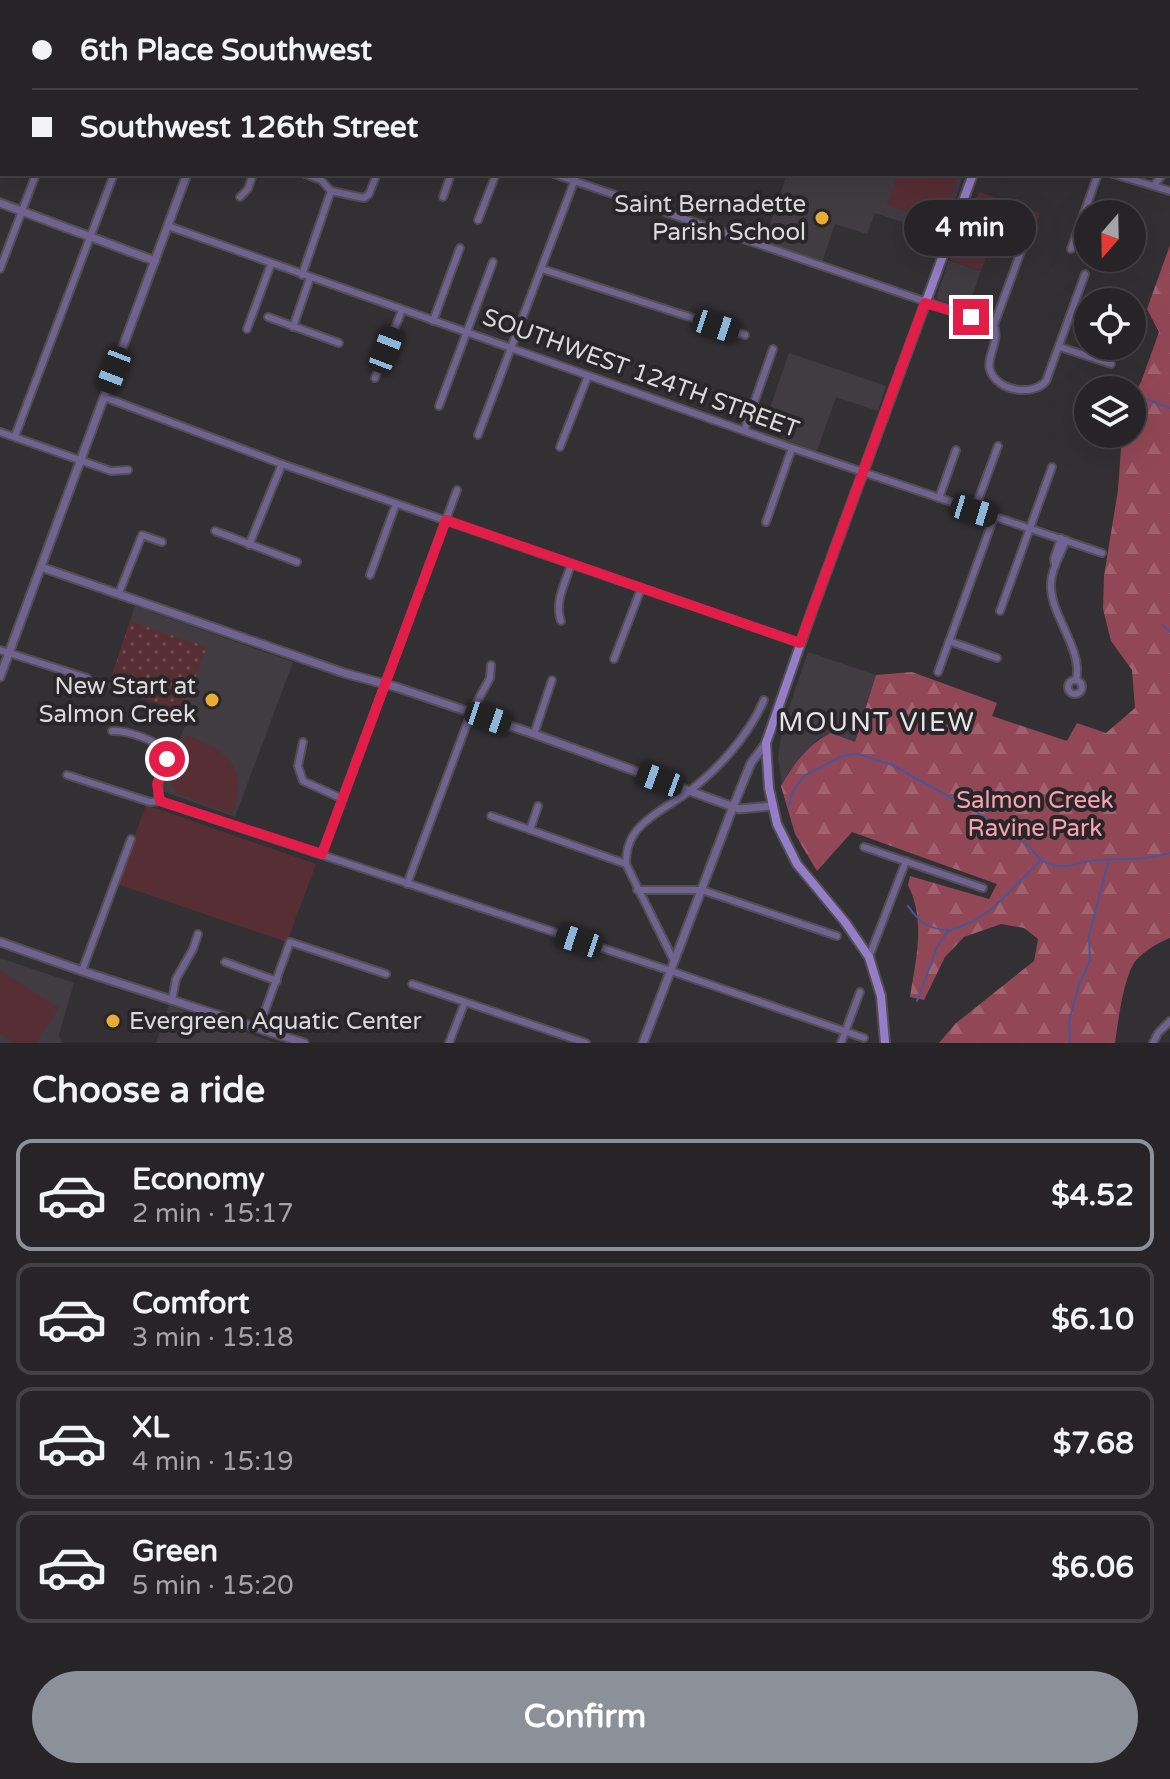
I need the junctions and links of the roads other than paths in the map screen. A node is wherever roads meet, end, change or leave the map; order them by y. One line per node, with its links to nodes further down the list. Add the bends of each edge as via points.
1 (35, 176): 20 (street)
2 (113, 176): 23 (street)
3 (186, 176): 22 (street)
4 (252, 176): 17 (street)
5 (310, 176): 15 (street)
6 (376, 176): 15 (street, via 364,198)
7 (450, 176): 18 (street)
8 (495, 176): 21 (street)
9 (972, 176): 35 (main road)
10 (1097, 176): 26 (street)
11 (1119, 176): 14 (street)
12 (1161, 176): 14 (street)
13 (575, 178): 31 (street); 35 (street)
14 (1154, 185): 16 (street)
15 (331, 191): 33 (street)
16 (1170, 191)
17 (240, 197)
18 (443, 197)
19 (0, 203): 20 (street)
20 (22, 211): 23 (street); 30 (street)
21 (478, 220)
22 (168, 226): 27 (street); 29 (street, SOUTHWEST 124TH STREET)
23 (89, 236): 27 (street); 56 (street)
24 (1024, 243): 39 (street)
25 (460, 248): 38 (street)
26 (1071, 249)
27 (155, 261): 51 (street)
28 (493, 262): 42 (street)
29 (271, 264): 33 (street, SOUTHWEST 124TH STREET); 41 (street)
30 (0, 269)
31 (542, 269): 43 (street); 46 (street)
32 (1085, 274): 45 (street)
33 (302, 275): 34 (street, SOUTHWEST 124TH STREET)
34 (310, 278): 36 (street, SOUTHWEST 124TH STREET); 40 (street)
35 (925, 303): 39 (street); 65 (main road)
36 (402, 310): 38 (street, SOUTHWEST 124TH STREET); 50 (street)
37 (268, 317): 40 (street)
38 (433, 321): 42 (street, SOUTHWEST 124TH STREET)
39 (994, 325): 45 (street, via 991,371 1016,389 1042,385)
40 (293, 327): 44 (street)
41 (247, 329)
42 (467, 333): 46 (street, SOUTHWEST 124TH STREET); 52 (street)
43 (745, 335)
44 (339, 343)
45 (1060, 347): 48 (street)
46 (511, 348): 49 (street, SOUTHWEST 124TH STREET); 55 (street)
47 (773, 349): 53 (street)
48 (1111, 364)
49 (588, 376): 53 (street, SOUTHWEST 124TH STREET); 58 (street)
50 (375, 378)
51 (104, 397): 61 (street); 62 (street)
52 (439, 406)
53 (744, 431): 59 (street, SOUTHWEST 124TH STREET)
54 (1, 434): 56 (street)
55 (478, 435)
56 (15, 436): 61 (street)
57 (998, 446): 69 (street)
58 (560, 447)
59 (792, 448): 65 (street, SOUTHWEST 124TH STREET); 72 (street)
60 (956, 450): 67 (street)
61 (81, 460): 64 (street, via 111,471); 81 (street)
62 (282, 464): 68 (street); 77 (street)
63 (1052, 467): 73 (street)
64 (128, 470)
65 (863, 471): 67 (street, SOUTHWEST 124TH STREET); 88 (main road)
66 (457, 490): 71 (street)
67 (939, 498): 69 (street, SOUTHWEST 124TH STREET)
68 (396, 504): 71 (street); 82 (street)
69 (974, 511): 70 (street, SOUTHWEST 124TH STREET)
70 (994, 517): 73 (street, SOUTHWEST 124TH STREET); 87 (street)
71 (446, 520): 80 (street); 99 (street)
72 (766, 522)
73 (1031, 528): 75 (street, SOUTHWEST 124TH STREET); 85 (street)
74 (215, 531): 77 (street)
75 (1063, 539): 78 (street, SOUTHWEST 124TH STREET); 98 (street, via 1050,584 1075,660)
76 (162, 542): 84 (street, via 142,535)
77 (249, 545): 79 (street)
78 (1102, 553)
79 (297, 562)
80 (571, 565): 83 (street); 86 (street, via 558,605)
81 (41, 567): 84 (street); 90 (street)
82 (370, 575)
83 (641, 589): 88 (street); 92 (street)
84 (119, 593): 99 (street)
85 (1000, 611)
86 (561, 621)
87 (949, 641): 91 (street); 93 (street, via 939,668)
88 (800, 643): 105 (main road)
89 (0, 650): 90 (street)
90 (9, 653): 95 (street); 96 (street)
91 (997, 658)
92 (614, 659)
93 (929, 661)
94 (491, 665): 101 (street, via 490,678)
95 (0, 677)
96 (87, 678)
97 (552, 680): 103 (street)
98 (1076, 680)
99 (386, 684): 101 (street); 108 (street)
100 (764, 700): 107 (street, via 732,749)
101 (471, 713): 103 (street); 120 (street)
102 (112, 731): 109 (street, via 157,744 166,752 156,789)
103 (534, 734): 107 (street)
104 (303, 742): 108 (street, via 298,766 303,781)
105 (766, 743): 111 (main road); 112 (street, via 751,763)
106 (67, 775): 109 (street)
107 (690, 791): 112 (street); 119 (street, via 639,828)
108 (343, 799): 117 (street)
109 (160, 801): 117 (street)
110 (538, 806): 114 (street)
111 (772, 806): 112 (street); 127 (main road, via 797,864)
112 (733, 807): 123 (street)
113 (491, 816): 114 (street)
114 (530, 830): 119 (street)
115 (131, 839): 130 (street)
116 (864, 847): 118 (street)
117 (322, 854): 120 (street)
118 (906, 861): 121 (street); 127 (street)
119 (626, 864): 122 (street)
120 (407, 884): 131 (street)
121 (983, 888)
122 (637, 890): 123 (street); 128 (street)
123 (702, 890): 125 (street); 128 (street)
124 (198, 934): 136 (street)
125 (837, 936)
126 (0, 942): 130 (street)
127 (869, 957): 147 (main road, via 881,996)
128 (674, 961): 131 (street)
129 (225, 962): 133 (street)
130 (82, 971): 136 (street)
131 (671, 971): 140 (street); 145 (street)
132 (386, 974): 133 (street, via 290,942)
133 (277, 981): 139 (street)
134 (412, 984): 137 (street)
135 (860, 992): 140 (street)
136 (172, 1000): 139 (street)
137 (465, 1002): 143 (street); 144 (street)
138 (1170, 1021): 148 (street)
139 (259, 1027): 142 (street)
140 (845, 1033): 141 (street); 146 (street)
141 (864, 1038)
142 (304, 1043)
143 (449, 1043)
144 (586, 1043)
145 (643, 1043)
146 (841, 1043)
147 (885, 1043)
148 (1153, 1043)

